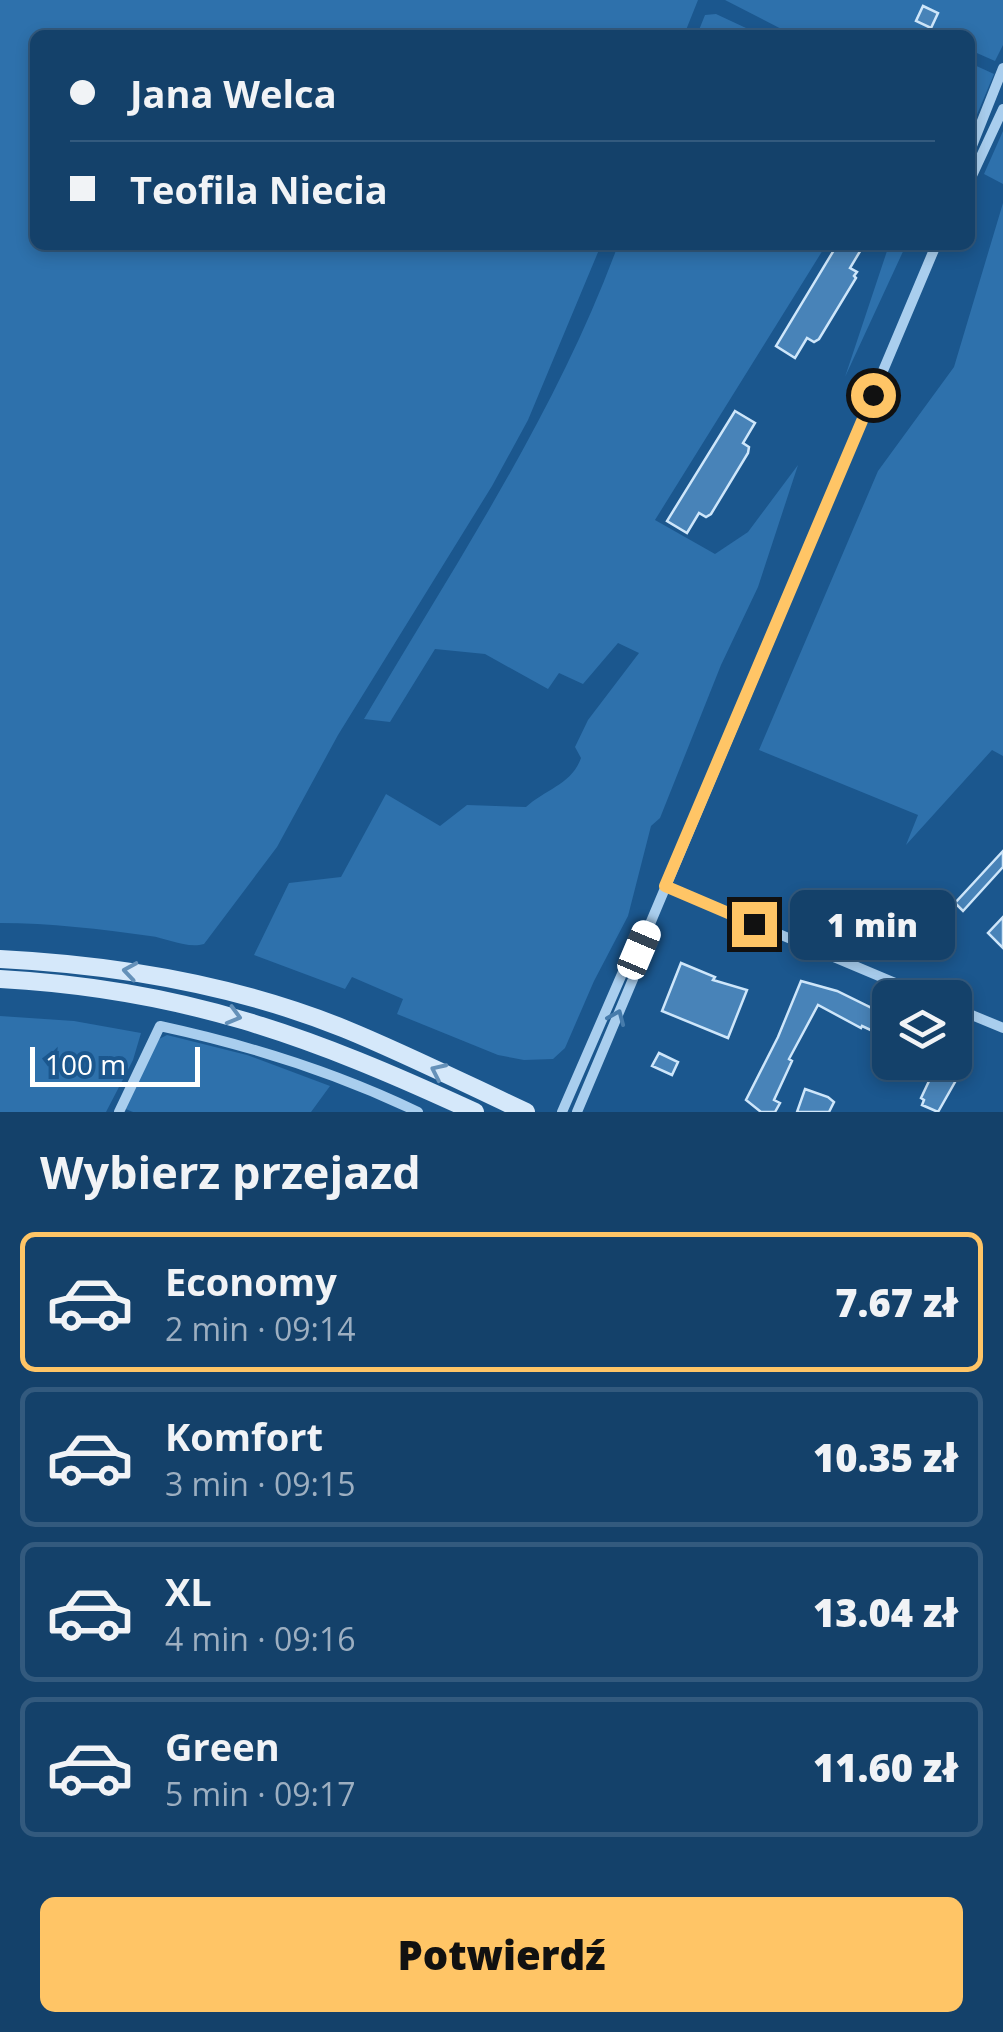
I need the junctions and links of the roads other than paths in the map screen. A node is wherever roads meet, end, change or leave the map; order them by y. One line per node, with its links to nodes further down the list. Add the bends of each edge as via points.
1 (1003, 68): 3 (street)
2 (1003, 109): 4 (street)
3 (975, 138)
4 (975, 169)
5 (934, 250): 6 (street)
6 (665, 886): 7 (street); 10 (street)
7 (639, 950): 17 (street); 18 (street, one-way to 7)
8 (0, 959): 16 (main road, one-way to 8, via 272,1004 129,970)
9 (0, 979): 15 (main road, one-way to 15, via 100,987 220,1011 334,1049)
10 (888, 980)
11 (972, 1015): 12 (street)
12 (1003, 1028)
13 (118, 1112): 14 (street, via 160,1026 270,1055)
14 (418, 1112)
15 (475, 1112)
16 (526, 1112)
17 (562, 1112)
18 (578, 1112)

